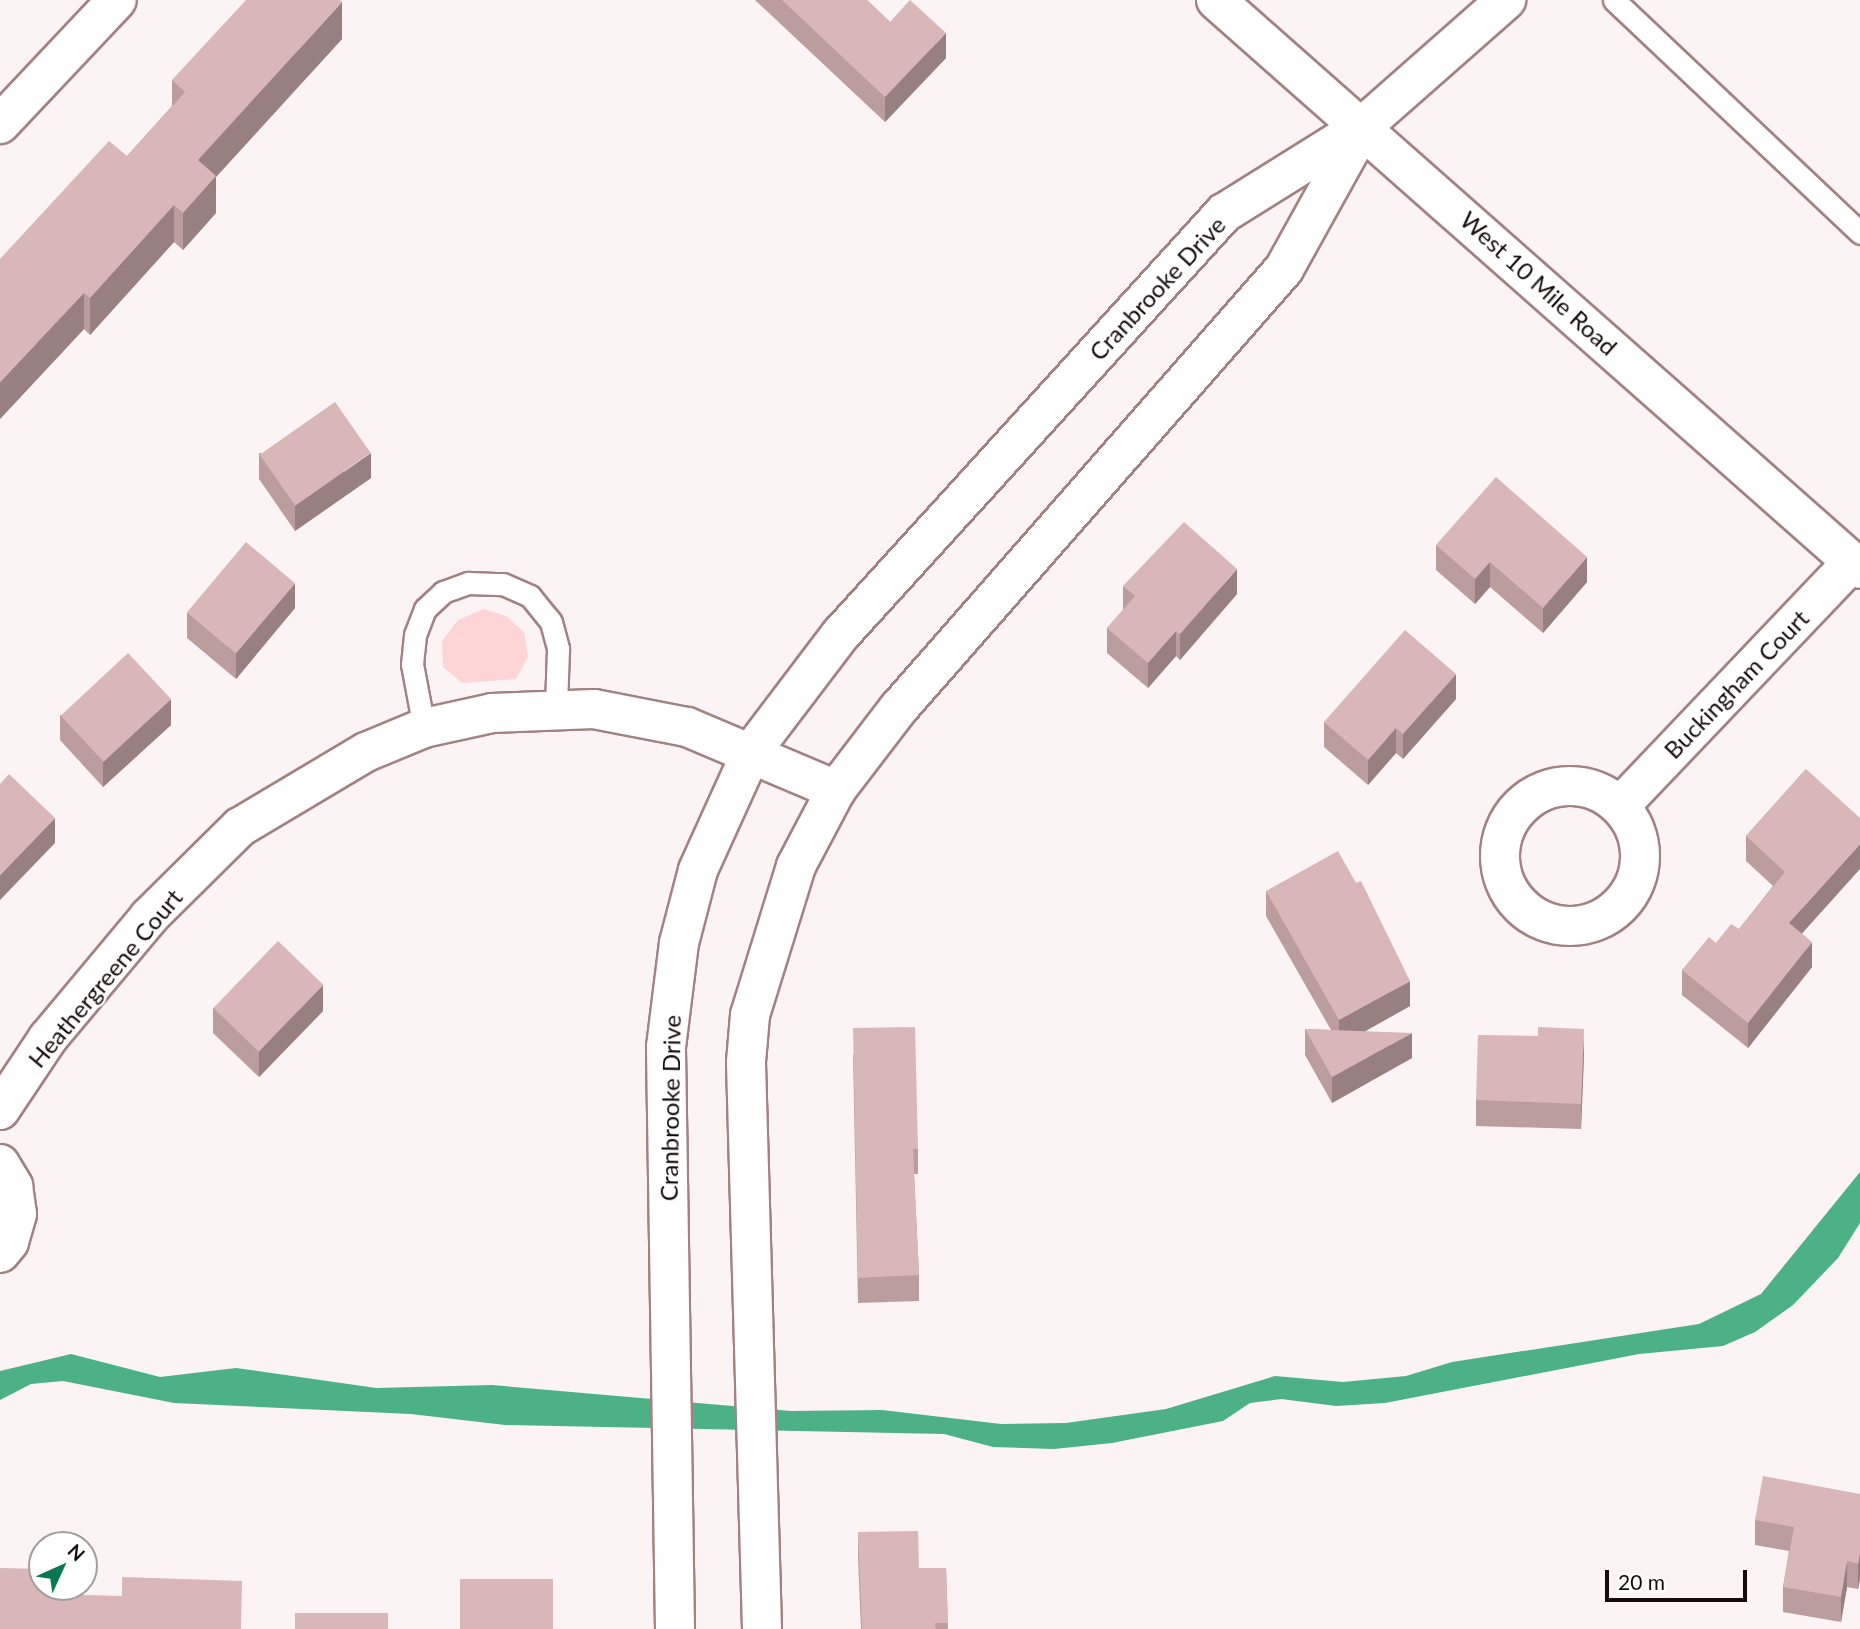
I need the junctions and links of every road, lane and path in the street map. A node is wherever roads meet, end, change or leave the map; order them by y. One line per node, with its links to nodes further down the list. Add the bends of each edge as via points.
1 (117, 0): 5 (street)
2 (1216, 0): 6 (street, West 10 Mile Road)
3 (1506, 0): 6 (street)
4 (1614, 0): 7 (lane)
5 (0, 124)
6 (1363, 126): 8 (street, West 10 Mile Road); 11 (street, Cranbrooke Drive, via 1224,213 840,635); 12 (street, via 1284,269 898,709)
7 (1860, 233)
8 (1856, 566): 13 (street, Buckingham Court)
9 (556, 707): 10 (street, Heathergreene Court, via 492,713); 10 (lane, via 558,649 551,622 521,592 503,584 468,583 443,592 425,609 415,635 412,664); 11 (street, Heathergreene Court, via 594,709 687,727)
10 (424, 728): 14 (street, Heathergreene Court, via 366,752 240,827 149,917 48,1038)
11 (752, 751): 12 (street, Heathergreene Court); 17 (street, Cranbrooke Drive, via 698,870 679,943 666,1047)
12 (836, 790): 18 (street, via 796,866 750,1015 746,1074)
13 (1620, 806)
14 (0, 1110)
15 (0, 1164): 16 (street, via 13,1186 17,1214 9,1242)
16 (0, 1253)
17 (675, 1629)
18 (762, 1629)

